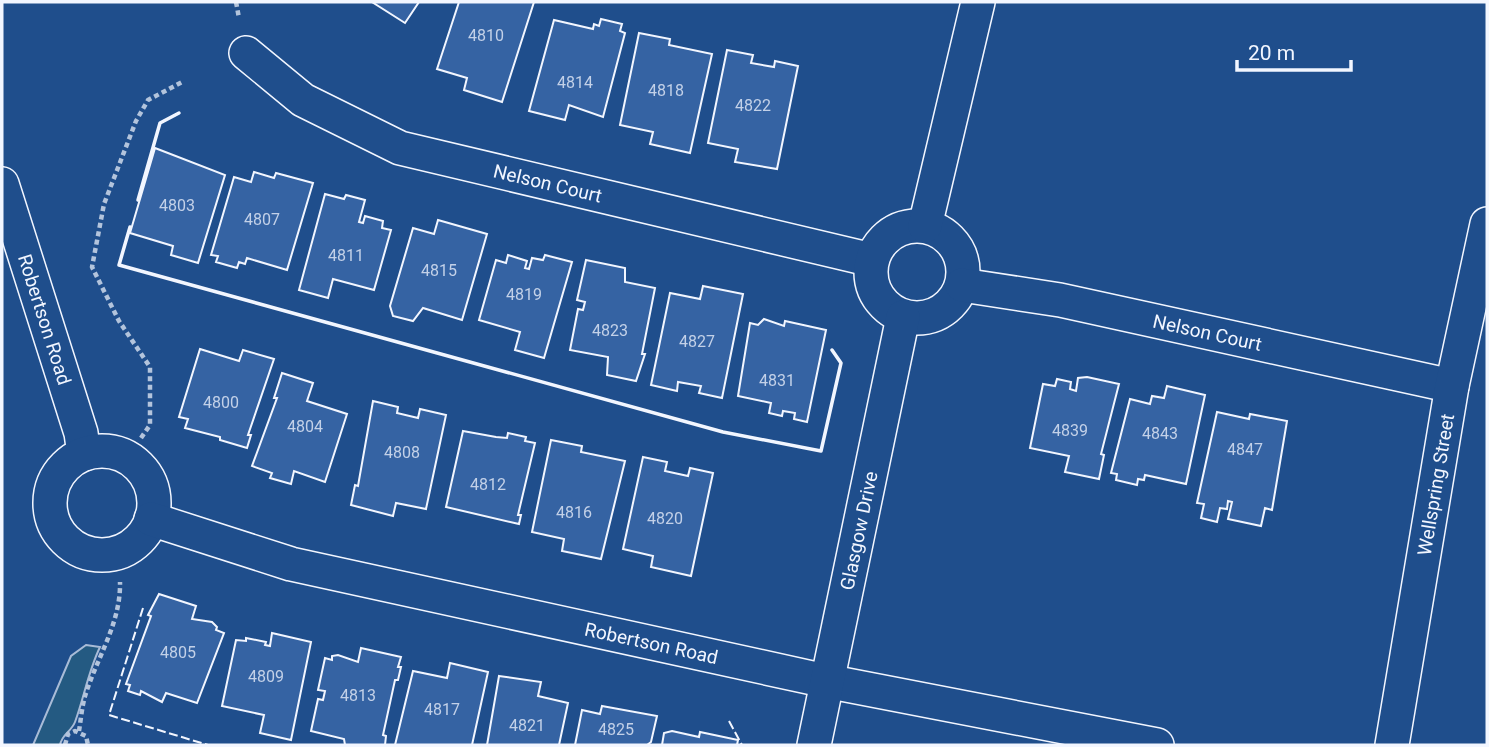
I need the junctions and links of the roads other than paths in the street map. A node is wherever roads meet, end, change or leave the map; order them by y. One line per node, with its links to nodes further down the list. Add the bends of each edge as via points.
1 (978, 2): 5 (street)
2 (246, 53): 6 (street, Nelson Court, via 303,100 400,148)
3 (2, 184): 10 (street, Robertson Road)
4 (1487, 224): 9 (street, Wellspring Street)
5 (925, 226): 6 (street, via 895,230); 7 (street, via 940,231 960,254)
6 (872, 260): 8 (street, via 871,281 877,296)
7 (962, 285): 8 (street, via 944,310); 9 (street, Nelson Court, via 1060,300)
8 (903, 317): 12 (street, Glasgow Drive)
9 (1452, 386): 15 (street, Wellspring Street)
10 (84, 454): 11 (street, via 102,451 134,463 153,492); 11 (street, via 58,475 51,491 54,523 63,537 91,555 108,555 138,540)
11 (151, 519): 12 (street, Robertson Road, via 290,564)
12 (826, 681): 13 (street, Glasgow Drive); 14 (street, Robertson Road)
13 (814, 745)
14 (1157, 745)
15 (1392, 745)

